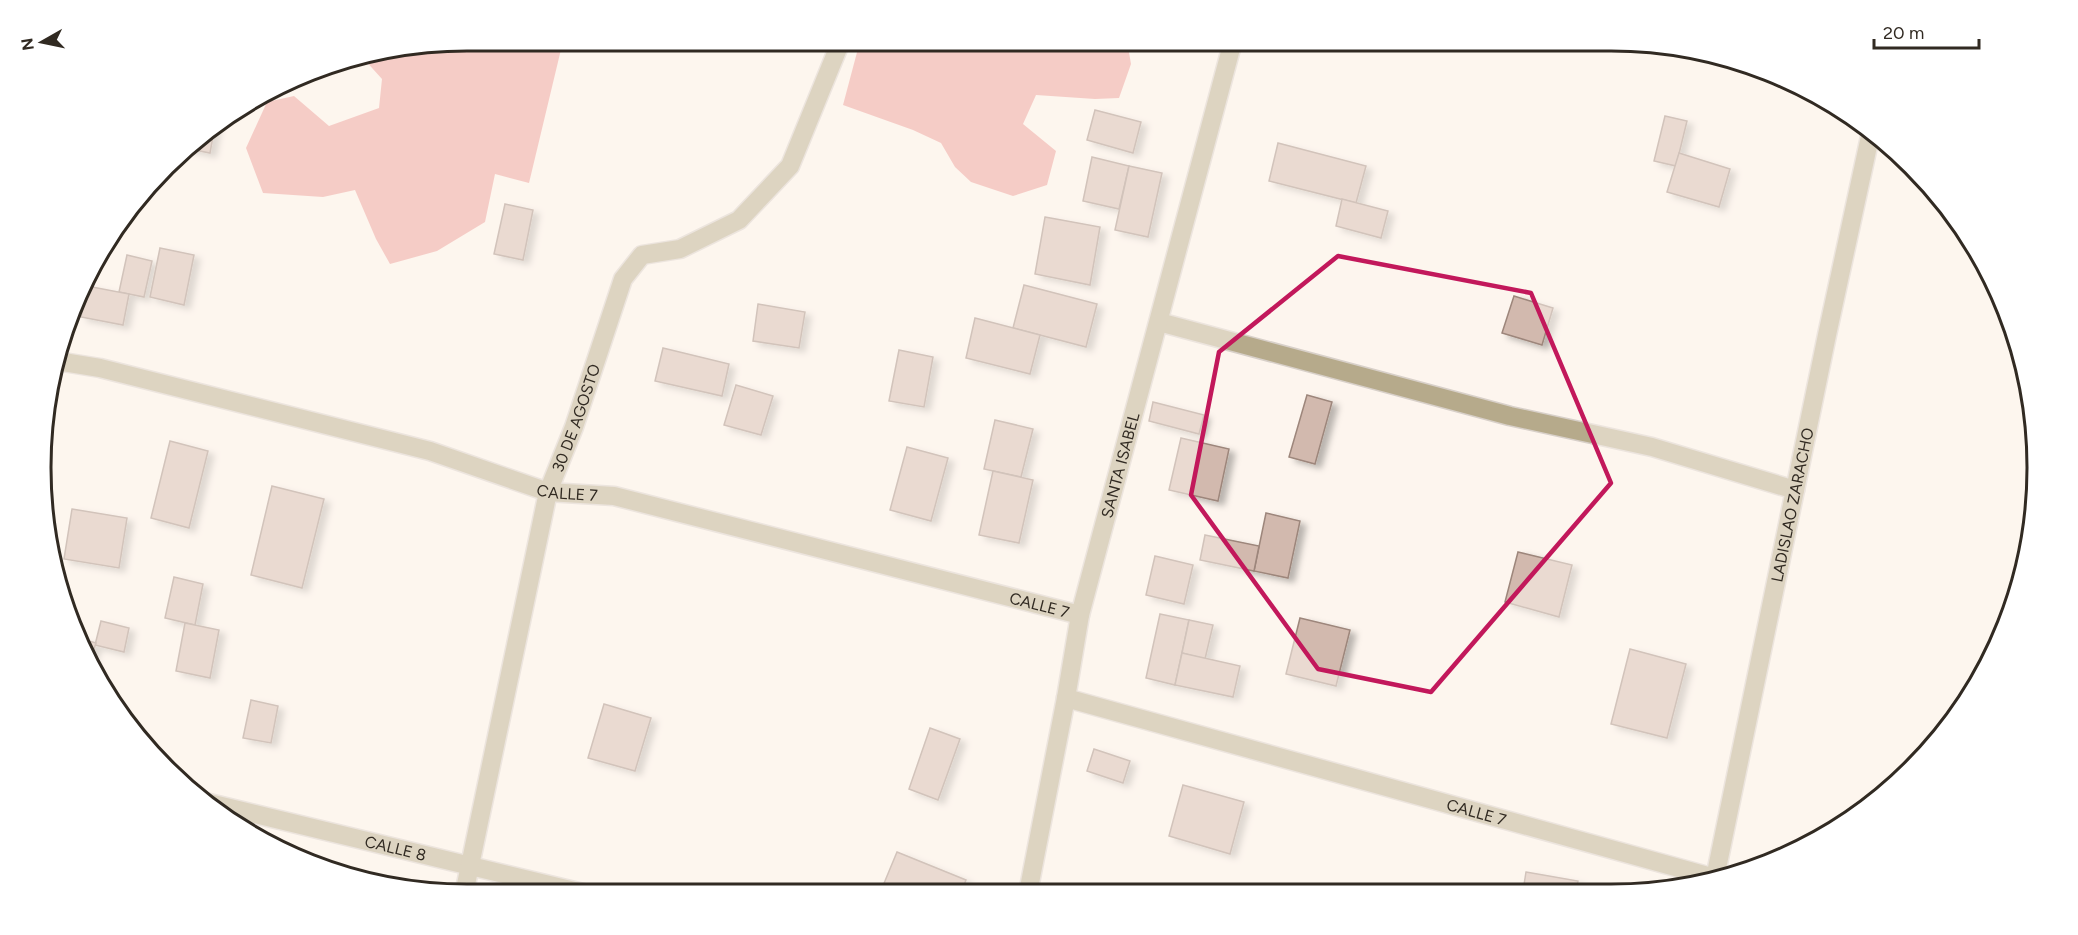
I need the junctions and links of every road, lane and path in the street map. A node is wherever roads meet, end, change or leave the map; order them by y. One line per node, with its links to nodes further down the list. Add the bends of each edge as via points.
1 (837, 51): 7 (street, 30 DE AGOSTO, via 790,166 739,220 680,249 642,255 623,279)
2 (1230, 51): 4 (street, SANTA ISABEL)
3 (1869, 141): 6 (street, LADISLAO ZARACHO)
4 (1159, 322): 6 (street, via 1510,416 1652,447); 8 (street, SANTA ISABEL)
5 (64, 362): 7 (street, CALLE 7, via 430,451)
6 (1795, 490): 12 (street, LADISLAO ZARACHO)
7 (548, 492): 8 (street, CALLE 7, via 614,496); 11 (street, 30 DE AGOSTO)
8 (1080, 615): 9 (street, SANTA ISABEL)
9 (1066, 698): 13 (street, CALLE 7); 16 (street, SANTA ISABEL)
10 (227, 807): 11 (street, CALLE 8)
11 (469, 865): 14 (street, 30 DE AGOSTO); 15 (street, CALLE 8)
12 (1717, 870)
13 (1701, 874)
14 (466, 884)
15 (546, 884)
16 (1030, 884)

